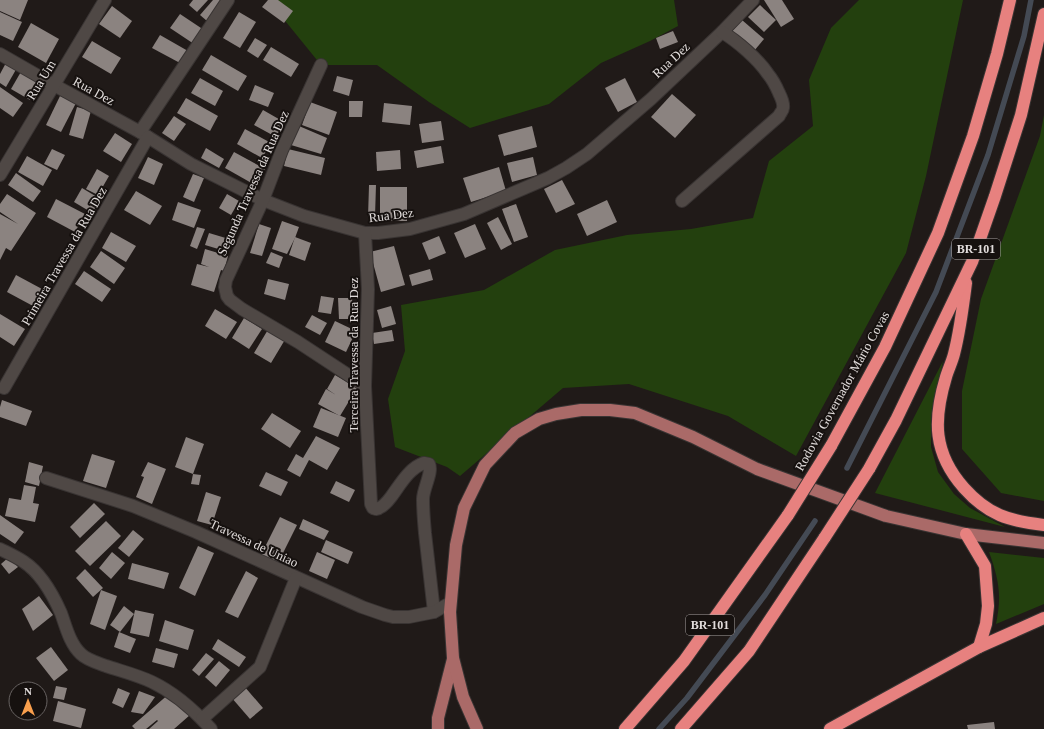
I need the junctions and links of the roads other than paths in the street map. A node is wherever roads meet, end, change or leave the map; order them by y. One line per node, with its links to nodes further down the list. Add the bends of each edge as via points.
1 (105, 0): 9 (street, Rua Um)
2 (228, 0): 10 (street)
3 (753, 0): 6 (street, Rua Dez)
4 (1010, 0): 33 (highway, Rodovia Governador Mário Covas / BR-101, bridge, via 973,136 938,233 885,347 831,446 788,515 684,662)
5 (1044, 14): 15 (highway, BR-101, via 1021,115)
6 (722, 32): 13 (street, via 732,38 767,72 781,96 783,109 779,116); 14 (street, Rua Dez, via 588,154 548,178 464,214 410,229)
7 (0, 54): 9 (street, Rua Dez)
8 (321, 65): 12 (street, Segunda Travessa da Rua Dez, via 282,150)
9 (54, 85): 10 (street, Rua Dez); 11 (street, Rua Um)
10 (144, 135): 12 (street, Rua Dez, via 191,164); 17 (street, Primeira Travessa da Rua Dez)
11 (0, 175)
12 (263, 200): 14 (street, Rua Dez, via 304,216); 16 (street, Segunda Travessa da Rua Dez, via 226,280 227,296)
13 (682, 201)
14 (364, 233): 16 (street, Terceira Travessa da Rua Dez, via 368,289)
15 (967, 272): 19 (highway, via 954,354 938,413 941,452 958,481 986,508 1007,518); 34 (highway, BR-101, bridge, via 896,420 869,469 749,651)
16 (366, 386): 25 (street, Terceira Travessa da Rua Dez, via 373,508 377,509 386,504 415,468 424,463 430,466 423,497)
17 (4, 388)
18 (46, 478): 23 (street, Travessa de Uniao, via 133,506)
19 (1044, 525)
20 (966, 534): 21 (main road); 24 (main road, via 886,516 757,469 693,437 635,414 610,410 581,410 539,419 515,433 485,465 464,508 456,545); 27 (highway, via 985,566 988,606)
21 (1044, 543)
22 (0, 549): 29 (street, via 25,562 42,579 61,612 70,638 81,654 98,663 152,682 174,694)
23 (296, 578): 25 (street, Travessa de Uniao, via 385,616 408,617); 29 (street, via 260,667)
24 (450, 603): 25 (street, Travessa de Uniao); 28 (main road)
25 (434, 612)
26 (1044, 618): 27 (highway)
27 (979, 647): 35 (highway)
28 (453, 658): 31 (main road, via 438,718); 32 (main road, via 463,696)
29 (202, 719): 30 (street)
30 (211, 729)
31 (438, 729)
32 (477, 729)
33 (625, 729)
34 (681, 729)
35 (830, 729)

